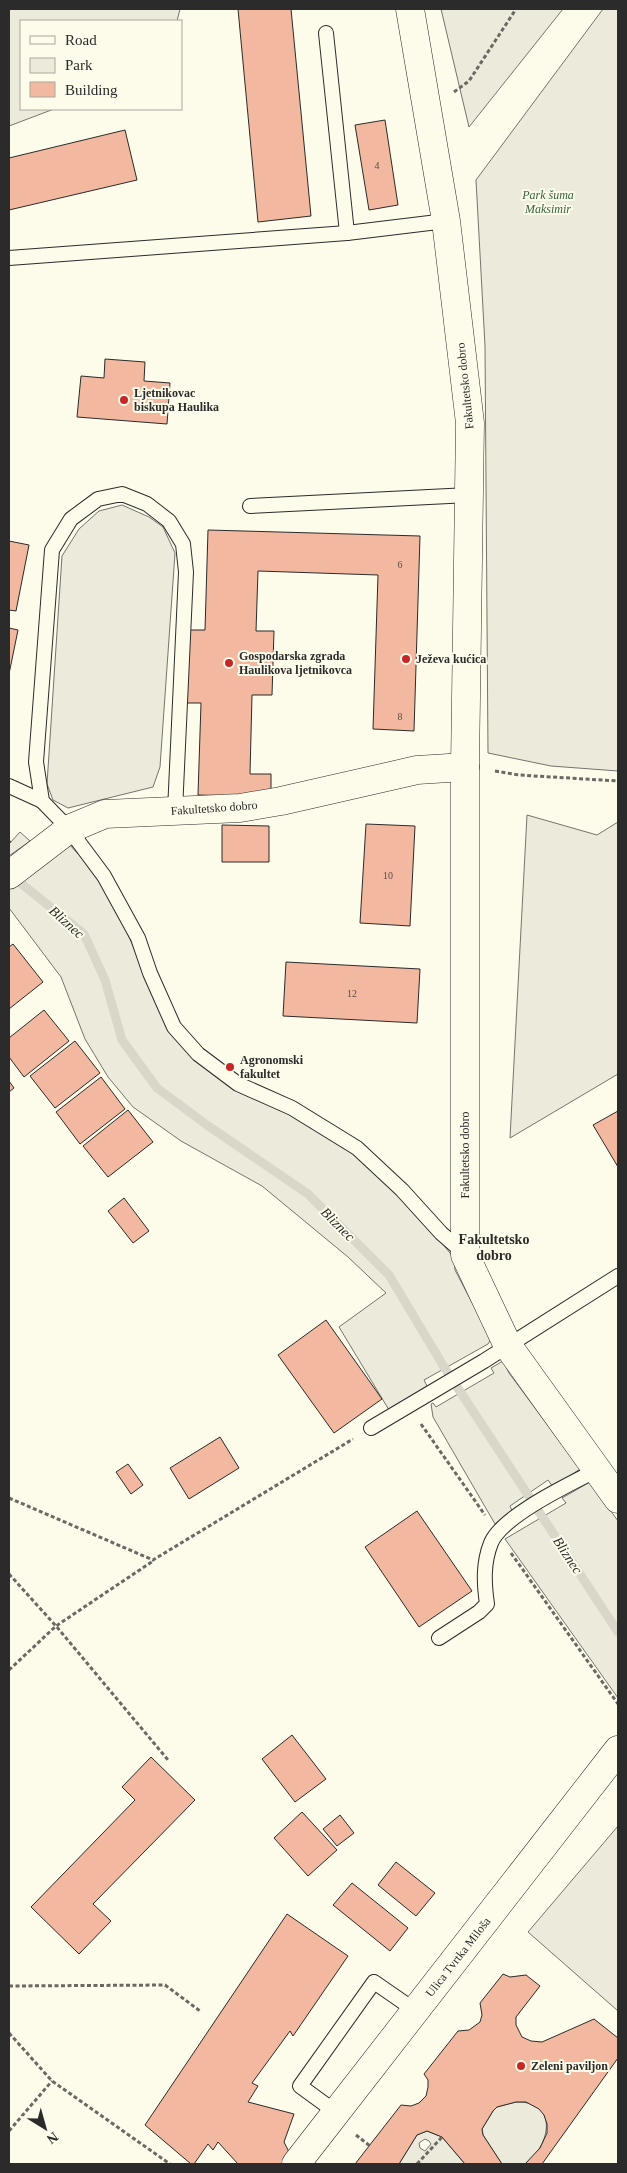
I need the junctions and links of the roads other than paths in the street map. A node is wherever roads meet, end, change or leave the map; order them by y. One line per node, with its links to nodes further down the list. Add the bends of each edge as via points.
1 (410, 9): 3 (street, Fakultetsko dobro)
2 (326, 33): 4 (lane)
3 (446, 222): 4 (lane); 6 (street, Fakultetsko dobro, via 470,423)
4 (347, 232): 5 (lane)
5 (9, 258)
6 (469, 495): 7 (lane); 8 (street, Fakultetsko dobro)
7 (250, 506)
8 (465, 767): 11 (street, Fakultetsko dobro, via 417,770 281,801); 14 (street, Fakultetsko dobro)
9 (9, 786): 10 (lane)
10 (42, 801): 11 (lane, via 36,762 52,550 71,520 98,499 122,494 147,504 169,521 183,544 186,572); 12 (lane)
11 (175, 811): 12 (street, Fakultetsko dobro, via 105,814)
12 (69, 829): 13 (street, Fakultetsko dobro); 14 (lane, via 104,876 138,938 174,1027 198,1054 238,1084 292,1108 356,1148)
13 (9, 875)
14 (465, 1255): 16 (street, Fakultetsko dobro)
15 (618, 1276): 16 (lane)
16 (508, 1346): 17 (lane); 18 (street, Fakultetsko dobro)
17 (371, 1428)
18 (611, 1485): 19 (lane, via 554,1492 517,1516 491,1543 483,1576 487,1604)
19 (439, 1638)
20 (618, 1750): 21 (street, Ulica Tvrtka Miloša)
21 (416, 2011): 22 (street, Ulica Tvrtka Miloša); 22 (lane, via 374,1982 300,2086)
22 (342, 2121): 23 (street, Ulica Tvrtka Miloša)
23 (296, 2164)

